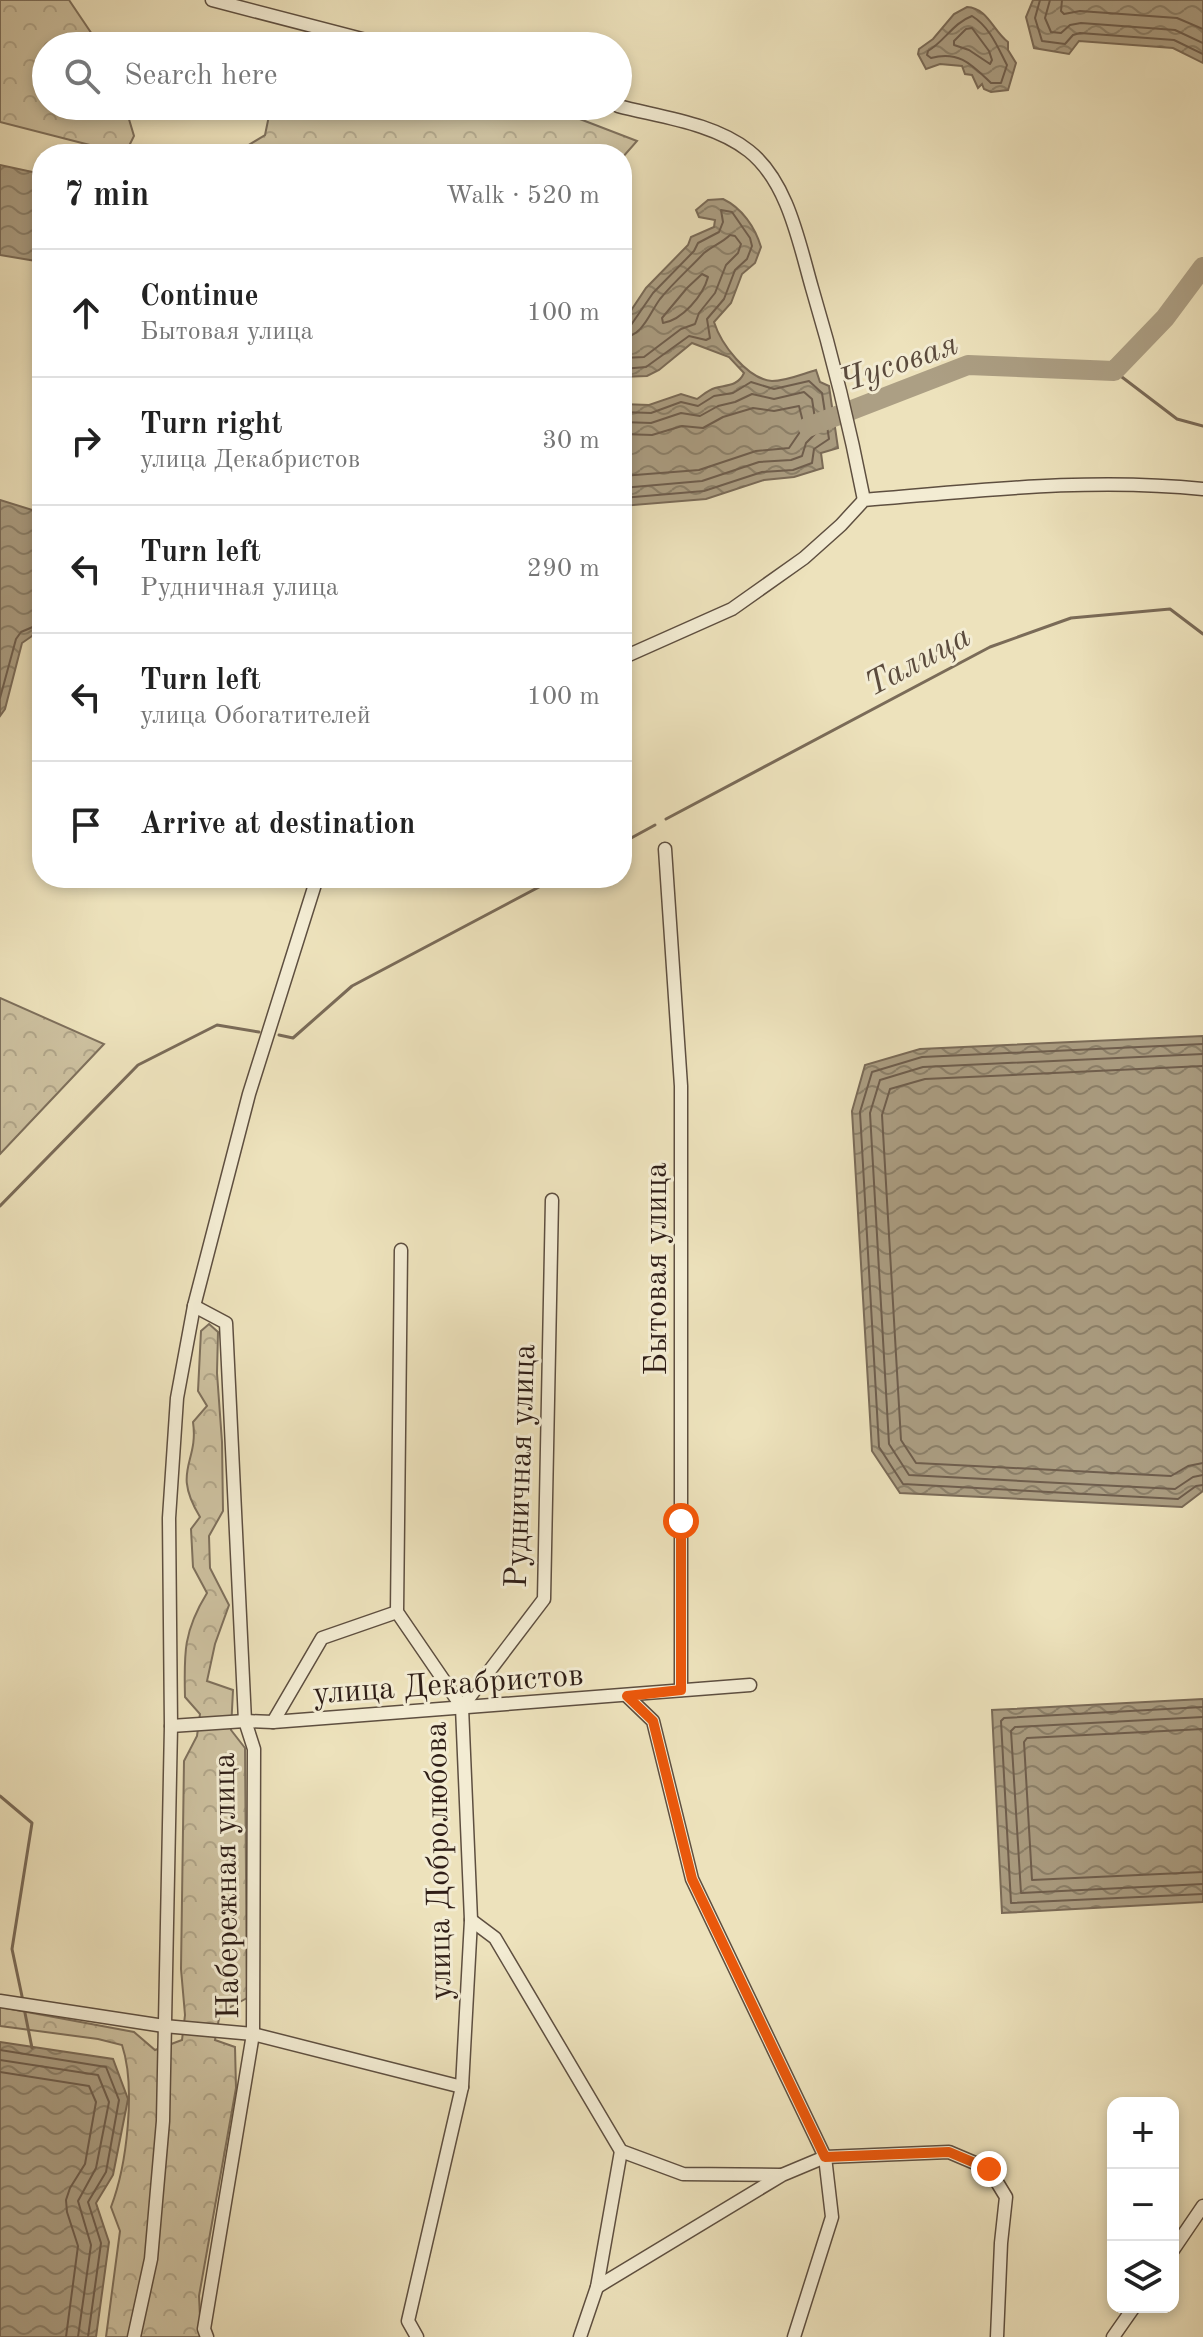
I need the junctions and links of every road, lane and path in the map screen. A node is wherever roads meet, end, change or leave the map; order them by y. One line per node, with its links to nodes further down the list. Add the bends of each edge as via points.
1 (212, 0): 2 (street)
2 (335, 32)
3 (632, 110): 5 (street, via 736,142 777,186 834,361)
4 (1203, 489): 5 (street, via 1108,482)
5 (864, 500): 6 (street, via 804,558 732,609)
6 (632, 654)
7 (665, 849): 14 (street, Бытовая улица, via 681,1086)
8 (314, 888): 11 (street, via 249,1094)
9 (552, 1200): 16 (street, Рудничная улица, via 544,1599)
10 (401, 1250): 12 (street)
11 (194, 1306): 17 (street, Набережная улица, via 226,1323); 19 (street, via 177,1398 169,1518)
12 (397, 1612): 16 (street, улица Добролюбова); 18 (street, via 322,1638)
13 (750, 1685): 14 (street, улица Декабристов)
14 (681, 1690): 15 (street, улица Декабристов)
15 (627, 1696): 16 (street, улица Декабристов); 26 (street, via 653,1721 692,1879)
16 (462, 1707): 18 (street, улица Декабристов); 20 (street, улица Добролюбова)
17 (245, 1721): 18 (street, улица Декабристов); 19 (street, улица Декабристов); 23 (street, Набережная улица, via 254,1749)
18 (273, 1722)
19 (171, 1726): 22 (street)
20 (471, 1920): 24 (street, улица Добролюбова); 25 (street, via 495,1938)
21 (0, 2001): 22 (street)
22 (164, 2026): 23 (street); 32 (street, via 163,2121 151,2259)
23 (253, 2034): 24 (street); 33 (street, Набережная улица, via 204,2329)
24 (462, 2087): 34 (street, улица Добролюбова, via 408,2321)
25 (621, 2151): 27 (street, via 683,2174); 30 (street)
26 (825, 2157): 27 (street); 36 (street, via 832,2217); 37 (street, via 949,2152 989,2169 1006,2197)
27 (782, 2175): 30 (street)
28 (1203, 2206): 29 (street)
29 (1179, 2241)
30 (597, 2287): 35 (street)
31 (1130, 2313): 38 (street)
32 (134, 2337)
33 (207, 2337)
34 (417, 2337)
35 (580, 2337)
36 (794, 2337)
37 (997, 2337)
38 (1113, 2337)

